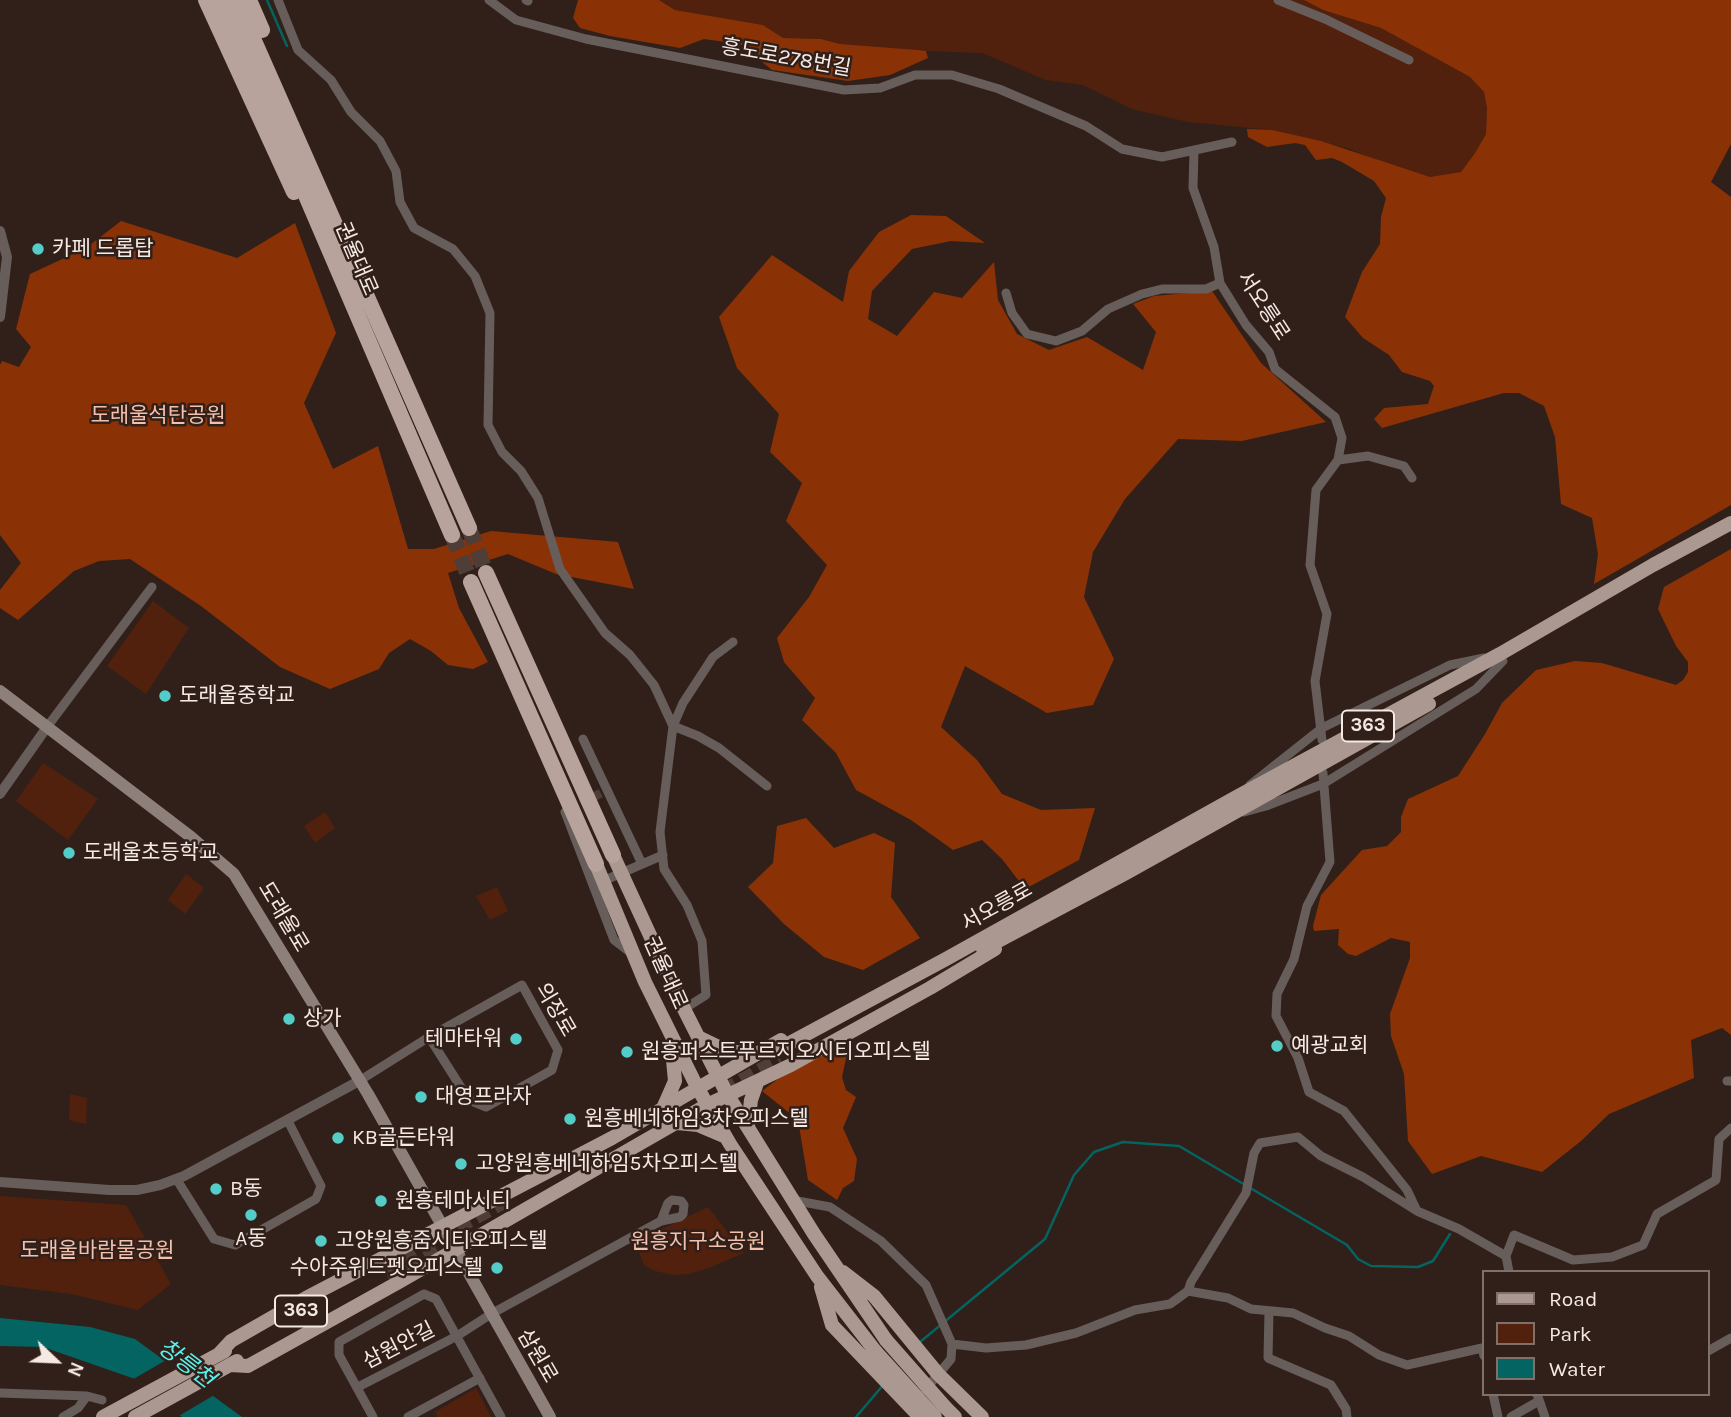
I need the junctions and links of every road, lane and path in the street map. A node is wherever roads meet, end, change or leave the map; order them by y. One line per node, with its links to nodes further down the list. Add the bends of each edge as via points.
1 (206, 0): 13 (highway, via 279,161)
2 (222, 0): 13 (highway, 권율대로)
3 (236, 0): 11 (highway, 권율대로)
4 (248, 0): 11 (highway, via 295,106)
5 (278, 0): 29 (street, via 298,50 331,80 351,112 380,141 396,171 400,201 414,228 453,249 475,275 490,313 488,425 502,453 521,471 538,498 560,569 605,633 654,685)
6 (489, 0): 10 (street, 흥도로278번길, via 516,20 586,39 844,90 880,88 915,75 952,75 999,89 1086,126 1122,149 1161,157)
7 (1278, 0): 8 (street)
8 (1409, 60)
9 (1232, 142): 10 (street, 흥도로278번길)
10 (1194, 150): 14 (street, 서오릉로, via 1192,188 1214,247)
11 (324, 196): 20 (highway, 권율대로)
12 (0, 231): 16 (street, via 7,257)
13 (332, 258): 22 (highway, 권율대로)
14 (1220, 283): 15 (street, via 1206,289 1162,289 1142,295 1108,309 1082,331 1056,341 1027,334 1012,313); 17 (street, 서오릉로, via 1246,326 1269,352 1275,369 1335,416 1342,438)
15 (1006, 293)
16 (0, 317)
17 (1338, 460): 18 (street, via 1368,457 1404,466); 31 (street, via 1316,490 1310,565 1327,614 1315,681)
18 (1412, 478)
19 (1731, 523): 27 (main road, 서오릉로 / 363)
20 (469, 528)
21 (1731, 532): 27 (main road, 서오릉로 / 363)
22 (452, 535)
23 (486, 573): 40 (highway, 권율대로)
24 (471, 582): 42 (highway, 권율대로)
25 (152, 587): 30 (street)
26 (733, 642): 29 (street, via 713,657)
27 (1502, 658): 31 (street, 서오릉로, via 1450,665); 34 (street, 서오릉로, via 1476,689); 37 (main road, 서오릉로 / 363); 39 (main road, 서오릉로 / 363)
28 (0, 691): 30 (main road, 도래울로)
29 (673, 726): 35 (street, via 719,748); 41 (street, via 660,832)
30 (47, 727): 36 (street); 55 (main road, 도래울로, via 234,874)
31 (1322, 728): 33 (street); 37 (street, 서오릉로)
32 (583, 739): 43 (street, via 604,792)
33 (1322, 740)
34 (1323, 778): 39 (street, 서오릉로, via 1266,806); 69 (street, via 1330,862 1307,906 1294,959 1277,995 1276,1016 1309,1092 1344,1111 1407,1189)
35 (767, 786)
36 (0, 794)
37 (1238, 796): 46 (main road, 서오릉로 / 363)
38 (569, 811): 48 (street, via 565,812 614,940)
39 (1228, 816): 47 (main road, 서오릉로 / 363)
40 (613, 855): 44 (main road, 권율대로)
41 (663, 855): 43 (street); 49 (street, via 664,869 687,905 702,941 706,995)
42 (596, 864): 45 (main road, 권율대로)
43 (642, 864): 44 (street)
44 (621, 873): 45 (street); 49 (main road, 권율대로)
45 (603, 881): 48 (main road, 권율대로)
46 (1004, 926): 47 (main road, 서오릉로 / 363, via 778,1055); 53 (main road, via 972,937)
47 (1021, 929): 56 (main road, via 964,969)
48 (633, 955): 51 (main road, 권율대로)
49 (684, 1009): 52 (main road, 권율대로)
50 (429, 1037): 50 (street, 의장로, via 522,985 558,1050 552,1070 486,1107 469,1100); 55 (street, 의장로)
51 (671, 1037): 57 (main road, 권율대로); 60 (main road, via 675,1081)
52 (698, 1037): 53 (main road); 54 (main road, 권율대로)
53 (752, 1055): 54 (main road)
54 (718, 1076): 57 (main road); 58 (main road, 권율대로)
55 (359, 1081): 61 (street, 의장로); 71 (main road, 도래울로)
56 (757, 1083): 58 (main road); 63 (main road)
57 (697, 1087): 59 (main road, 권율대로); 60 (main road)
58 (727, 1094): 59 (main road); 63 (main road, 권율대로)
59 (707, 1105): 62 (main road); 65 (main road, 권율대로)
60 (663, 1108): 71 (main road)
61 (288, 1121): 66 (street, 의장로); 66 (street, via 321,1186 316,1199 236,1245 214,1239)
62 (676, 1123): 65 (main road, via 698,1125); 72 (main road)
63 (748, 1126): 68 (main road, 권율대로)
64 (1731, 1128): 73 (street, via 1719,1139 1716,1180 1657,1214 1643,1245 1612,1257 1573,1260 1514,1235)
65 (726, 1137): 77 (main road, 권율대로)
66 (177, 1180): 67 (street, 의장로, via 137,1190)
67 (0, 1182)
68 (792, 1200): 74 (main road, 권율대로); 83 (street, via 830,1207 881,1241 926,1284)
69 (1417, 1211): 73 (street); 78 (street, via 1321,1156 1298,1136 1261,1143 1254,1153 1248,1185)
70 (661, 1221): 80 (street, 삼원로)
71 (446, 1231): 72 (main road, 삼원로); 86 (main road, via 231,1341)
72 (455, 1249): 80 (main road, 삼원로); 86 (main road, via 248,1366)
73 (1506, 1256): 75 (street)
74 (834, 1265): 87 (main road, via 874,1296); 97 (main road, 권율대로, bridge)
75 (1510, 1270)
76 (386, 1273): 86 (main road, 363)
77 (817, 1276): 96 (main road, via 832,1325); 97 (main road, 권율대로, bridge, via 876,1352)
78 (1188, 1291): 79 (street); 83 (street, via 1170,1304 1135,1310 1076,1334 1026,1345 986,1348)
79 (1269, 1311): 84 (street, via 1293,1313 1407,1365); 107 (street, via 1268,1358 1331,1385)
80 (491, 1314): 81 (street, 삼원안길); 105 (main road, 삼원로)
81 (457, 1336): 88 (street, 삼원안길); 89 (street, 삼원안길); 89 (street, 삼원안길, via 436,1299 424,1294 339,1342 339,1354)
82 (1731, 1338): 85 (street)
83 (952, 1344): 87 (street, via 951,1359)
84 (1482, 1348)
85 (1710, 1351)
86 (223, 1361): 98 (main road, 363); 100 (main road, 363)
87 (938, 1374): 96 (street); 106 (main road)
88 (480, 1378): 95 (street); 104 (street, 삼원안길)
89 (358, 1387): 101 (street, 삼원안길)
90 (0, 1393): 91 (street)
91 (87, 1396): 94 (street); 99 (street)
92 (1494, 1396): 108 (street)
93 (1538, 1397): 109 (street); 110 (street)
94 (102, 1400)
95 (426, 1407): 102 (street); 103 (street)
96 (915, 1413)
97 (945, 1414)
98 (136, 1416)
99 (63, 1417)
100 (103, 1417)
101 (373, 1417)
102 (408, 1417)
103 (431, 1417)
104 (501, 1417)
105 (550, 1417)
106 (982, 1417)
107 (1347, 1417)
108 (1499, 1417)
109 (1511, 1417)
110 (1545, 1417)

